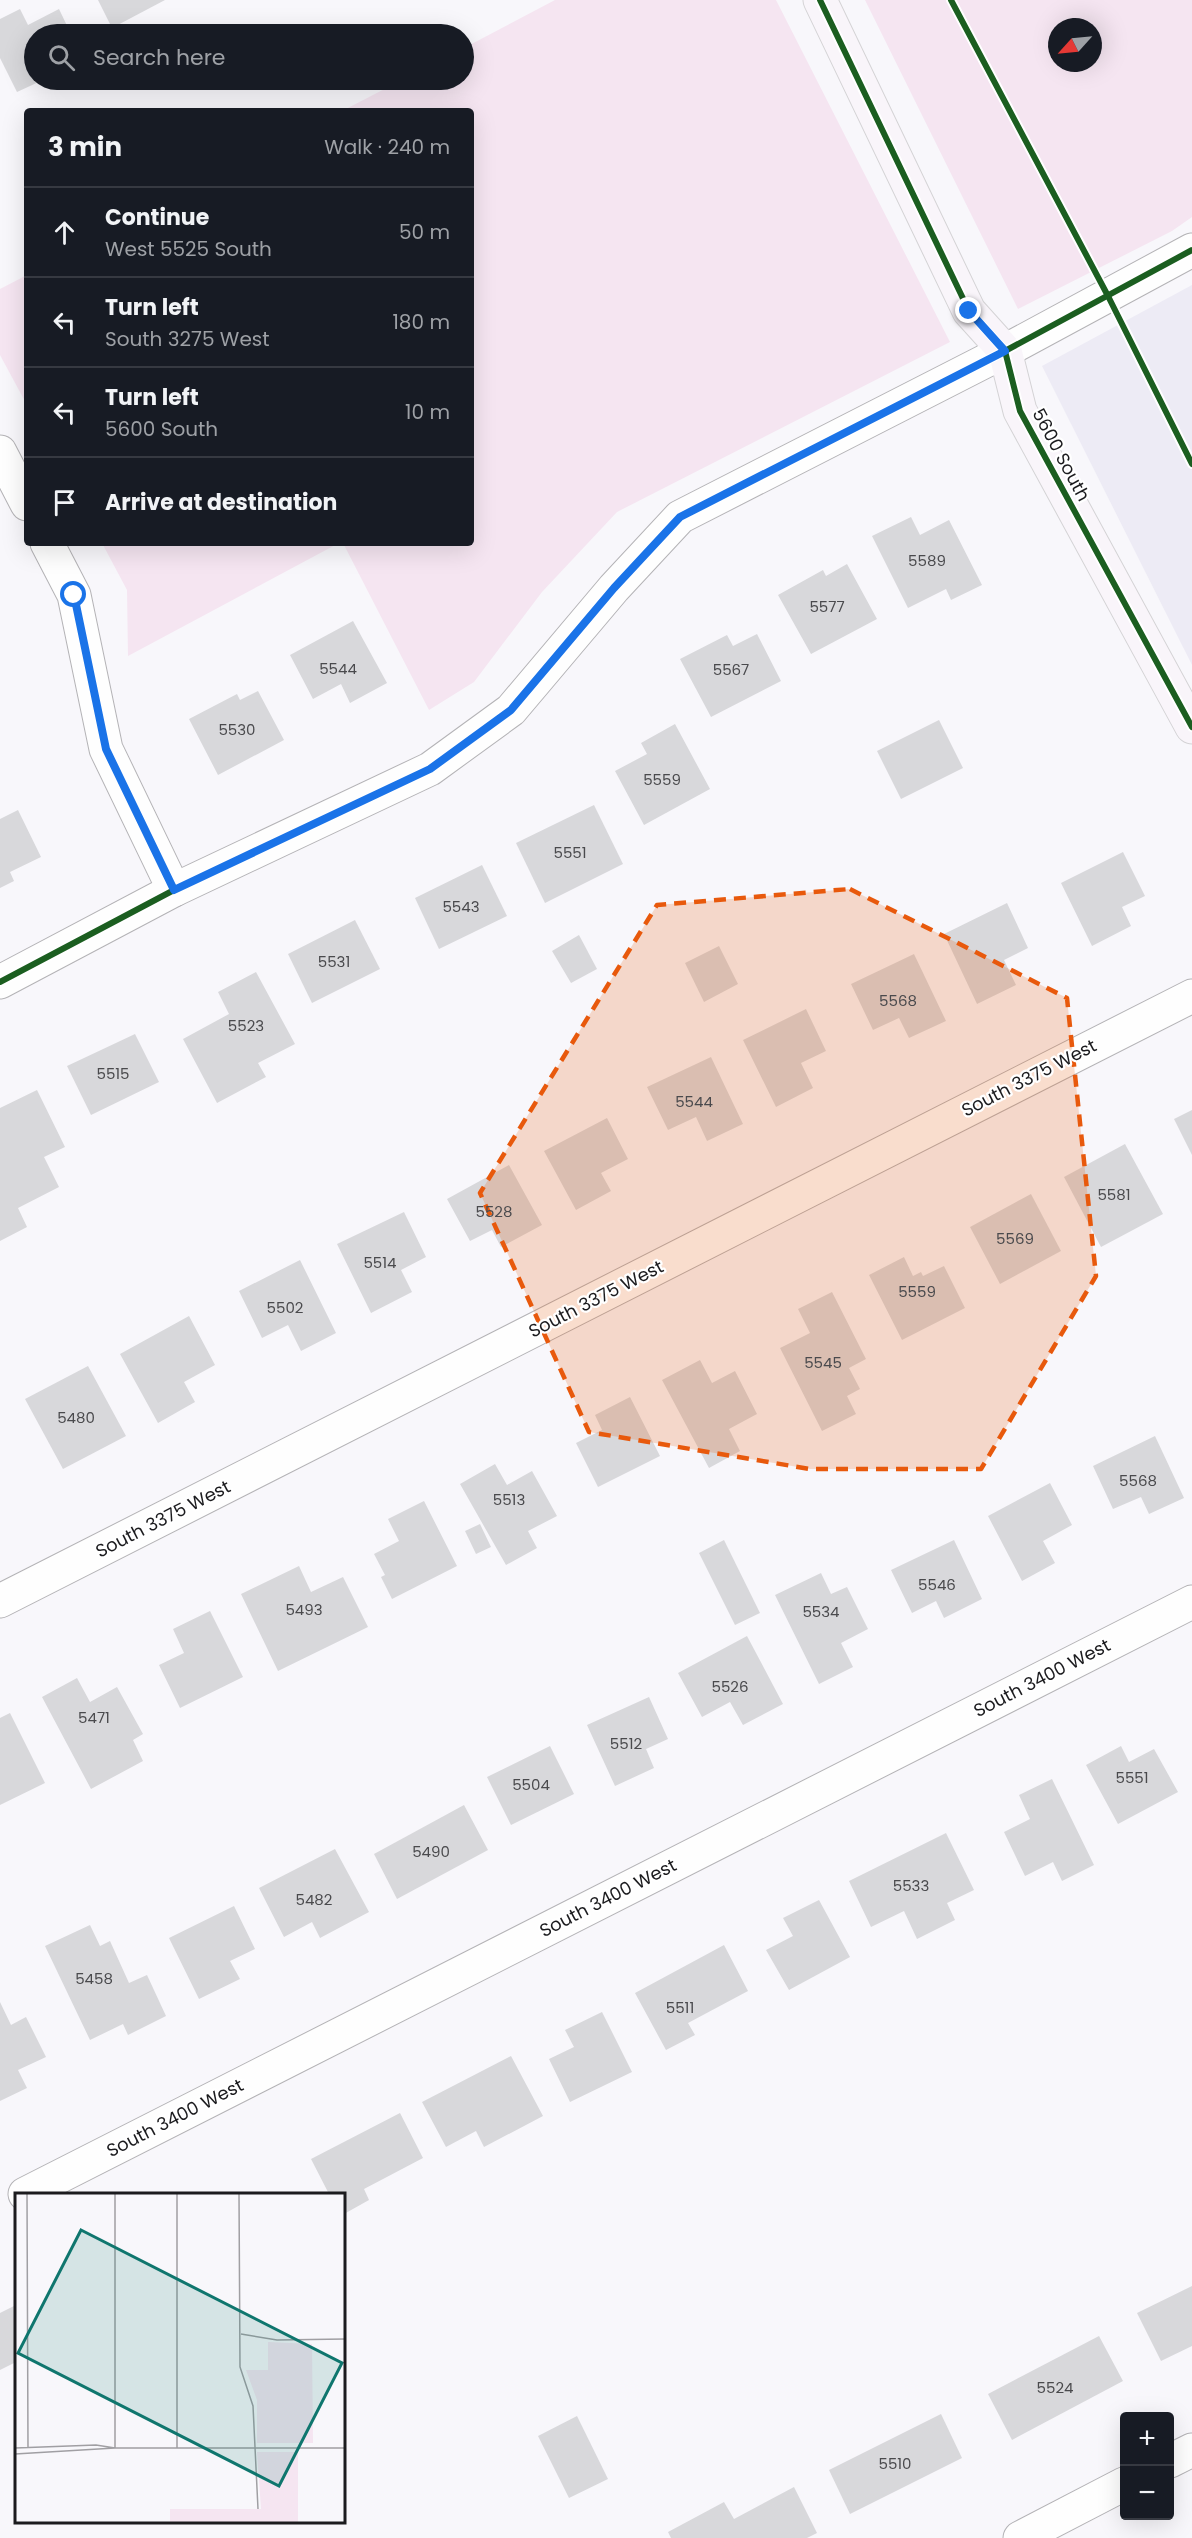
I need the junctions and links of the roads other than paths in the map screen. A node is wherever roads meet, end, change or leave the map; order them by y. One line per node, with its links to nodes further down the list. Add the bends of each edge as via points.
1 (820, 0): 3 (main road, 5600 South, via 969,311)
2 (1192, 250): 3 (street)
3 (1005, 351): 7 (main road, 5600 South, via 1020,411); 8 (street, via 680,517 511,710 430,769)
4 (0, 452): 5 (street)
5 (24, 498)
6 (49, 546): 8 (street, via 74,595 106,749)
7 (1192, 727)
8 (174, 890): 9 (street)
9 (0, 982)
10 (1192, 996): 11 (street, South 3375 West)
11 (0, 1601)
12 (1192, 1602): 13 (street, South 3400 West)
13 (27, 2193)
14 (15, 2200): 15 (street)
15 (0, 2207)
16 (1192, 2450): 17 (street)
17 (1174, 2459)
18 (1120, 2487): 19 (street)
19 (1020, 2538)

